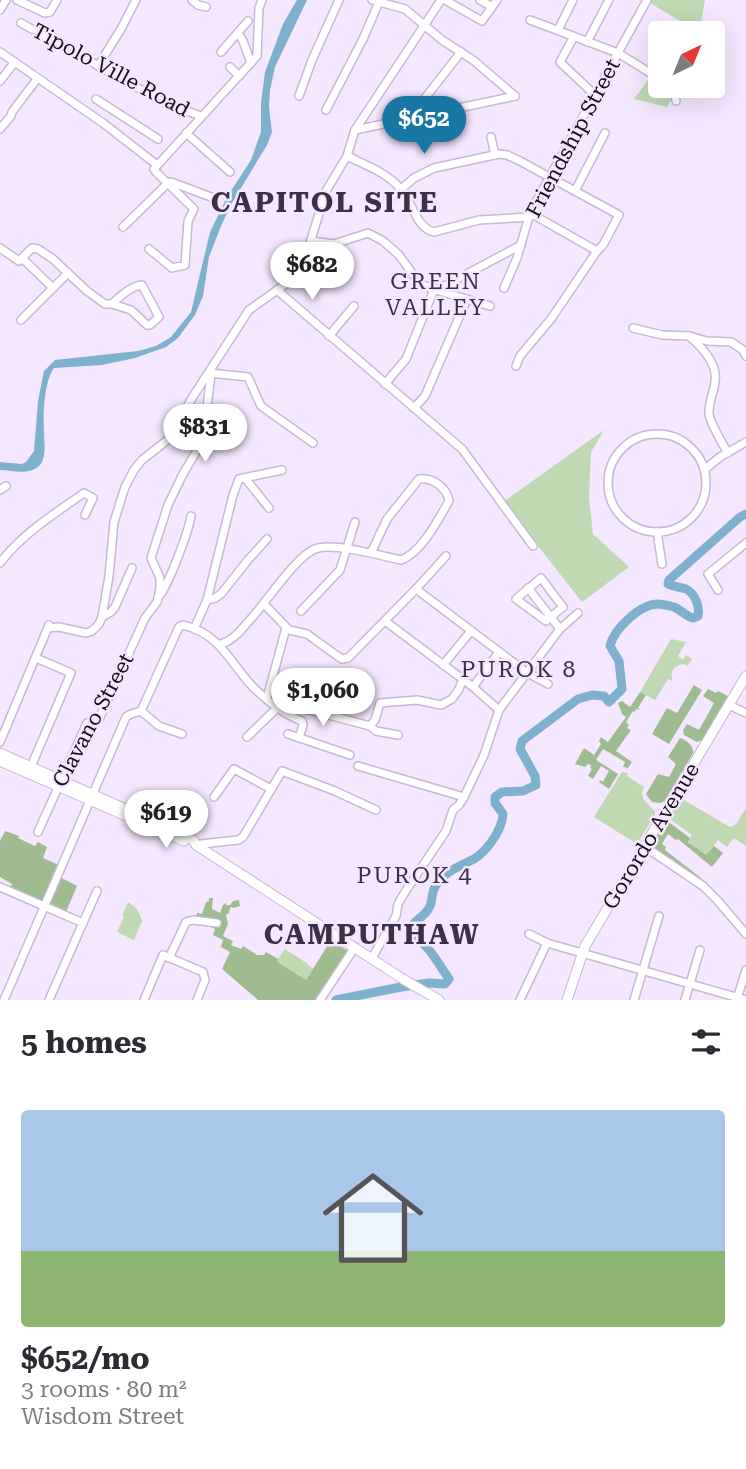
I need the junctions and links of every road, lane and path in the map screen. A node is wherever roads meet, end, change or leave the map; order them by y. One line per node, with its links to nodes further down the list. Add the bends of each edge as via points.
1 (6, 0): 16 (street)
2 (16, 0): 3 (street, via 45,13)
3 (57, 0)
4 (136, 0): 31 (street)
5 (192, 0): 15 (street)
6 (261, 0): 30 (street, via 257,57)
7 (338, 0): 38 (street)
8 (443, 0): 14 (street, via 482,21); 20 (street)
9 (480, 0): 14 (street)
10 (573, 0): 21 (street)
11 (608, 0): 24 (street)
12 (647, 0): 28 (street, Friendship Street)
13 (376, 1): 20 (street, via 405,9); 43 (street, via 363,39)
14 (494, 4)
15 (206, 7)
16 (0, 10)
17 (530, 20): 21 (street)
18 (248, 21): 22 (street)
19 (22, 23): 31 (street, Tipolo Ville Road)
20 (424, 26): 27 (street); 48 (street)
21 (558, 30): 24 (street)
22 (238, 33): 26 (street); 30 (street)
23 (572, 40): 37 (street, via 560,62)
24 (587, 42): 28 (street)
25 (0, 52): 29 (street)
26 (221, 52)
27 (461, 52): 45 (street); 45 (street, via 514,96)
28 (618, 53): 33 (street); 37 (street, Friendship Street)
29 (15, 63): 35 (street); 36 (street)
30 (251, 63): 34 (street)
31 (98, 66): 44 (street, Tipolo Ville Road, via 166,104)
32 (230, 67): 34 (street)
33 (648, 72)
34 (239, 76): 44 (street)
35 (37, 79): 46 (street); 47 (street)
36 (0, 81)
37 (595, 95): 57 (street, Friendship Street)
38 (299, 96)
39 (676, 98): 41 (street)
40 (96, 99): 42 (street)
41 (676, 101)
42 (113, 110): 46 (street); 52 (street)
43 (326, 110)
44 (201, 116): 49 (street)
45 (412, 119): 48 (street)
46 (103, 123): 55 (street)
47 (0, 129)
48 (355, 130): 54 (street)
49 (186, 133): 55 (street); 56 (street)
50 (605, 133): 60 (street)
51 (491, 137): 53 (street)
52 (158, 139)
53 (495, 155): 57 (street, via 507,155); 59 (street, via 434,167)
54 (346, 156): 59 (street, via 382,173); 65 (street, via 326,191)
55 (157, 165): 58 (street, via 154,169)
56 (230, 172)
57 (550, 177): 60 (street); 63 (street, Friendship Street)
58 (168, 183): 62 (street); 64 (street); 68 (street, via 194,209 188,221 185,265 172,268)
59 (402, 190): 61 (street); 63 (street, via 425,229 434,232 479,220)
60 (575, 191): 69 (street, via 619,215)
61 (392, 197)
62 (211, 198)
63 (530, 215): 66 (street, Friendship Street); 69 (street)
64 (123, 228)
65 (311, 241): 71 (street); 77 (street, via 334,244 368,233 399,255 420,284)
66 (521, 246): 75 (street, Friendship Street); 77 (street)
67 (0, 248): 70 (street, via 19,261)
68 (149, 249)
69 (597, 251): 89 (street)
70 (22, 258): 72 (street, via 32,248 38,249); 74 (street)
71 (306, 261): 73 (street); 76 (street, via 297,275)
72 (68, 273): 74 (street); 79 (street, via 105,304)
73 (332, 274)
74 (54, 288): 82 (street)
75 (504, 288)
76 (277, 290): 84 (street); 90 (street, via 249,310)
77 (436, 290): 78 (street); 91 (street, via 405,359)
78 (467, 299): 81 (street); 92 (street, via 425,396)
79 (112, 304): 79 (street, via 131,310 147,325 159,317 142,285)
80 (354, 306): 84 (street)
81 (491, 306)
82 (21, 320)
83 (633, 328): 85 (street)
84 (329, 336): 91 (street)
85 (690, 336): 86 (street); 87 (street)
86 (707, 341): 87 (street); 88 (street, via 731,342 743,350)
87 (706, 354): 95 (street, via 716,379 709,416)
88 (746, 360)
89 (516, 366)
90 (210, 373): 94 (street, via 248,377 261,406); 117 (street, via 203,440 168,505 150,558 160,578); 122 (street, via 170,438 138,464 125,487 114,522)
91 (385, 384): 92 (street)
92 (414, 408): 107 (street, via 461,449)
93 (746, 442): 95 (street)
94 (313, 443)
95 (724, 455): 96 (street); 98 (street)
96 (699, 458): 98 (street); 104 (street, via 683,441 660,434 632,441 615,457 608,480 615,508 631,525)
97 (282, 470): 99 (street)
98 (704, 470): 104 (street, via 705,493 695,514 677,528)
99 (245, 478): 100 (street); 118 (street, via 236,485)
100 (269, 508)
101 (85, 515): 111 (street, via 93,498 84,493 33,529)
102 (191, 516): 117 (street, Clavano Street)
103 (355, 522): 108 (street)
104 (657, 532): 112 (street)
105 (267, 539): 118 (street, via 221,594)
106 (746, 543): 116 (street, via 708,574)
107 (533, 546)
108 (346, 549): 109 (street); 119 (street, via 319,547 308,552); 120 (street, via 340,570)
109 (371, 554): 109 (street, via 401,561 408,557 430,533 449,501 446,491 427,478 419,479 387,519)
110 (446, 556): 115 (street)
111 (0, 563)
112 (663, 564)
113 (132, 568): 122 (street, via 116,607)
114 (528, 588): 123 (street); 123 (street, via 516,598 546,621); 123 (street, via 541,578 563,607)
115 (416, 589): 124 (street); 128 (street)
116 (718, 590)
117 (159, 596): 156 (street, Clavano Street, via 99,719 88,723)
118 (207, 600): 126 (street)
119 (264, 604): 125 (street); 129 (street, via 232,639)
120 (301, 611)
121 (578, 613): 127 (street)
122 (102, 617): 131 (street, via 86,633 48,628)
123 (551, 617): 127 (street)
124 (384, 621): 125 (street, via 355,652 342,659 312,636); 132 (street)
125 (286, 628): 138 (street)
126 (194, 629): 129 (street); 142 (street, via 179,627)
127 (560, 629): 133 (street)
128 (471, 631): 130 (street); 132 (street)
129 (220, 644): 138 (street)
130 (499, 652): 133 (street); 137 (street)
131 (36, 658): 150 (street); 155 (street, via 71,673)
132 (443, 665): 135 (street)
133 (526, 673): 136 (street); 141 (street)
134 (746, 676): 139 (main road, Gorordo Avenue)
135 (463, 679): 137 (street); 144 (street, via 452,699 441,705 417,700 380,704)
136 (548, 684)
137 (473, 687): 141 (street)
138 (267, 698): 140 (street)
139 (729, 705): 143 (street); 164 (main road, Gorordo Avenue)
140 (278, 707): 144 (street, via 294,704); 148 (street); 149 (street, via 302,720)
141 (499, 710): 159 (street)
142 (141, 711): 145 (street, via 159,726); 160 (street, via 127,718)
143 (746, 713)
144 (370, 726): 147 (street)
145 (182, 734)
146 (288, 734): 149 (street)
147 (398, 734)
148 (247, 737)
149 (299, 738): 152 (street)
150 (0, 742)
151 (0, 753): 155 (main road)
152 (350, 755)
153 (0, 761): 155 (main road)
154 (358, 766): 159 (street)
155 (30, 770): 156 (main road)
156 (59, 783): 160 (main road); 162 (street, Clavano Street)
157 (271, 789): 158 (street, via 234,769); 161 (street, via 284,771); 163 (street, via 241,839)
158 (214, 797)
159 (464, 797): 178 (street, via 398,904)
160 (93, 798): 163 (main road, via 176,831); 167 (street)
161 (376, 810)
162 (38, 832)
163 (197, 846): 174 (main road)
164 (644, 846): 172 (street, via 704,886); 176 (main road, Gorordo Avenue)
165 (0, 887): 167 (street)
166 (97, 891): 169 (street)
167 (44, 906): 169 (street); 183 (street)
168 (659, 916): 179 (street)
169 (83, 923): 184 (street)
170 (216, 923): 177 (street, via 186,922)
171 (529, 934): 173 (street)
172 (746, 934)
173 (547, 943): 176 (street); 189 (street)
174 (355, 947): 178 (main road); 187 (street)
175 (699, 950): 181 (street)
176 (583, 952): 179 (street); 190 (main road, Gorordo Avenue)
177 (166, 956): 185 (street); 186 (street, via 204,974)
178 (372, 958): 188 (main road)
179 (643, 970): 181 (street); 191 (street)
180 (746, 970): 182 (street)
181 (690, 983): 182 (street); 192 (street)
182 (740, 999)
183 (4, 1000)
184 (49, 1000)
185 (144, 1000)
186 (197, 1000)
187 (320, 1000)
188 (439, 1000)
189 (520, 1000)
190 (566, 1000)
191 (634, 1000)
192 (685, 1000)

